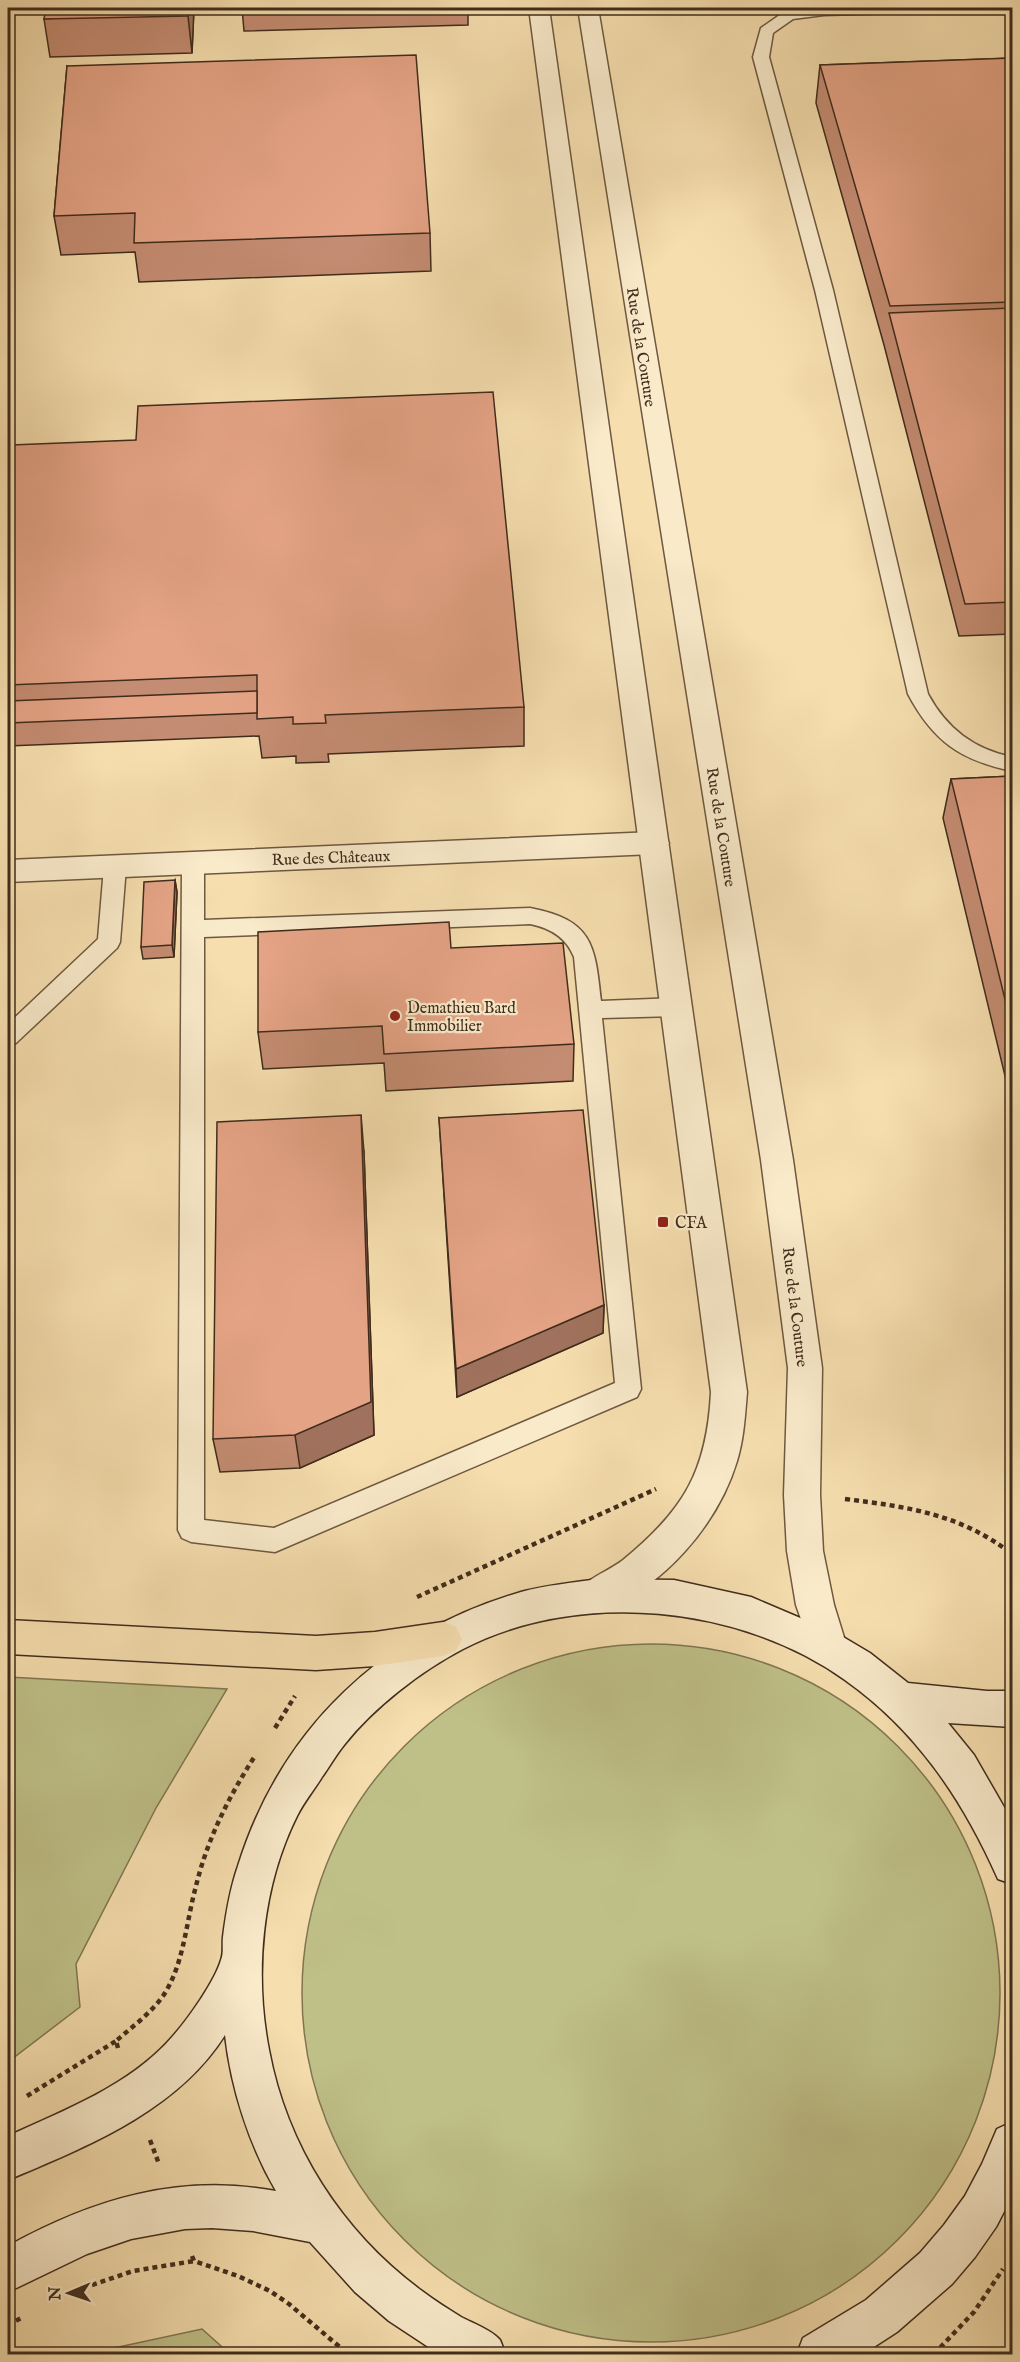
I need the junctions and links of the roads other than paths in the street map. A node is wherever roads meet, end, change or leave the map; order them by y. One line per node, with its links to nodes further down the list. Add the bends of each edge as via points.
1 (539, 8): 5 (street)
2 (588, 8): 16 (street, Rue de la Couture, via 777,1160 805,1368 804,1551)
3 (899, 8): 4 (lane, via 789,15 766,31 761,57 824,290 918,694 934,723 956,743 987,759)
4 (1012, 764)
5 (654, 843): 6 (street, Rue des Châteaux); 10 (street)
6 (193, 863): 7 (street, Rue des Châteaux); 9 (lane)
7 (115, 867): 8 (street, Rue des Châteaux); 12 (lane, via 109,942)
8 (8, 871)
9 (193, 929): 11 (lane, via 510,916 545,918 572,933 581,944); 11 (lane, via 191,1530 275,1540 628,1389)
10 (676, 1007): 11 (lane); 13 (street, via 721,1323 729,1413 718,1462 703,1500 652,1559 618,1586)
11 (590, 1010)
12 (8, 1037)
13 (601, 1594): 15 (street, via 520,1608); 16 (street, via 659,1595 718,1604 773,1622)
14 (8, 1637): 15 (highway, via 316,1653)
15 (443, 1639): 20 (street, via 362,1698 327,1734 293,1784 256,1870)
16 (828, 1647): 17 (street)
17 (900, 1700): 18 (street); 19 (street, via 949,1750 969,1779 988,1809)
18 (1012, 1709)
19 (1012, 1865)
20 (241, 1966): 22 (street, via 199,2036 159,2079); 24 (street, via 244,2031 259,2098 284,2162)
21 (1012, 2144): 23 (street)
22 (8, 2158)
23 (1002, 2185): 27 (street, via 946,2259 917,2288 887,2314)
24 (321, 2222): 25 (street, via 243,2208 175,2209 92,2229 46,2248); 26 (street, via 377,2285 446,2336)
25 (8, 2270)
26 (483, 2355)
27 (819, 2355)

